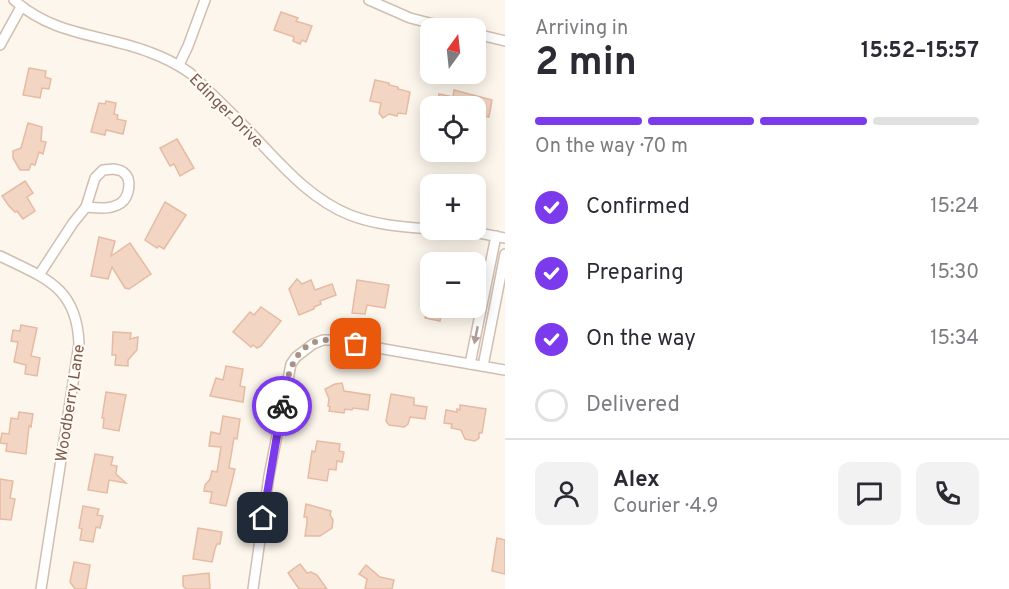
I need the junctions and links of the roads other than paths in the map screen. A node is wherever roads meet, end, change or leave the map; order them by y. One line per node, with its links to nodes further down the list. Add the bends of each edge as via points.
1 (205, 0): 8 (street)
2 (369, 0): 4 (street)
3 (18, 3): 7 (street); 8 (street, Edinger Drive, via 63,28 147,51)
4 (420, 21)
5 (486, 36): 6 (street)
6 (505, 41)
7 (0, 45)
8 (178, 65): 10 (street, Edinger Drive, via 319,198 352,216)
9 (86, 207): 9 (street, via 105,209 121,203 129,187 124,172 103,170 94,178); 14 (street)
10 (420, 228)
11 (500, 237): 15 (street, one-way to 15)
12 (505, 254): 16 (street)
13 (0, 256): 14 (street, Woodberry Lane)
14 (39, 275): 18 (street, Woodberry Lane, via 68,298 78,324 79,344)
15 (470, 364): 16 (street); 19 (street, via 332,340 313,344 296,357 291,364 269,476)
16 (483, 366): 17 (street)
17 (505, 370)
18 (40, 589)
19 (253, 589)

